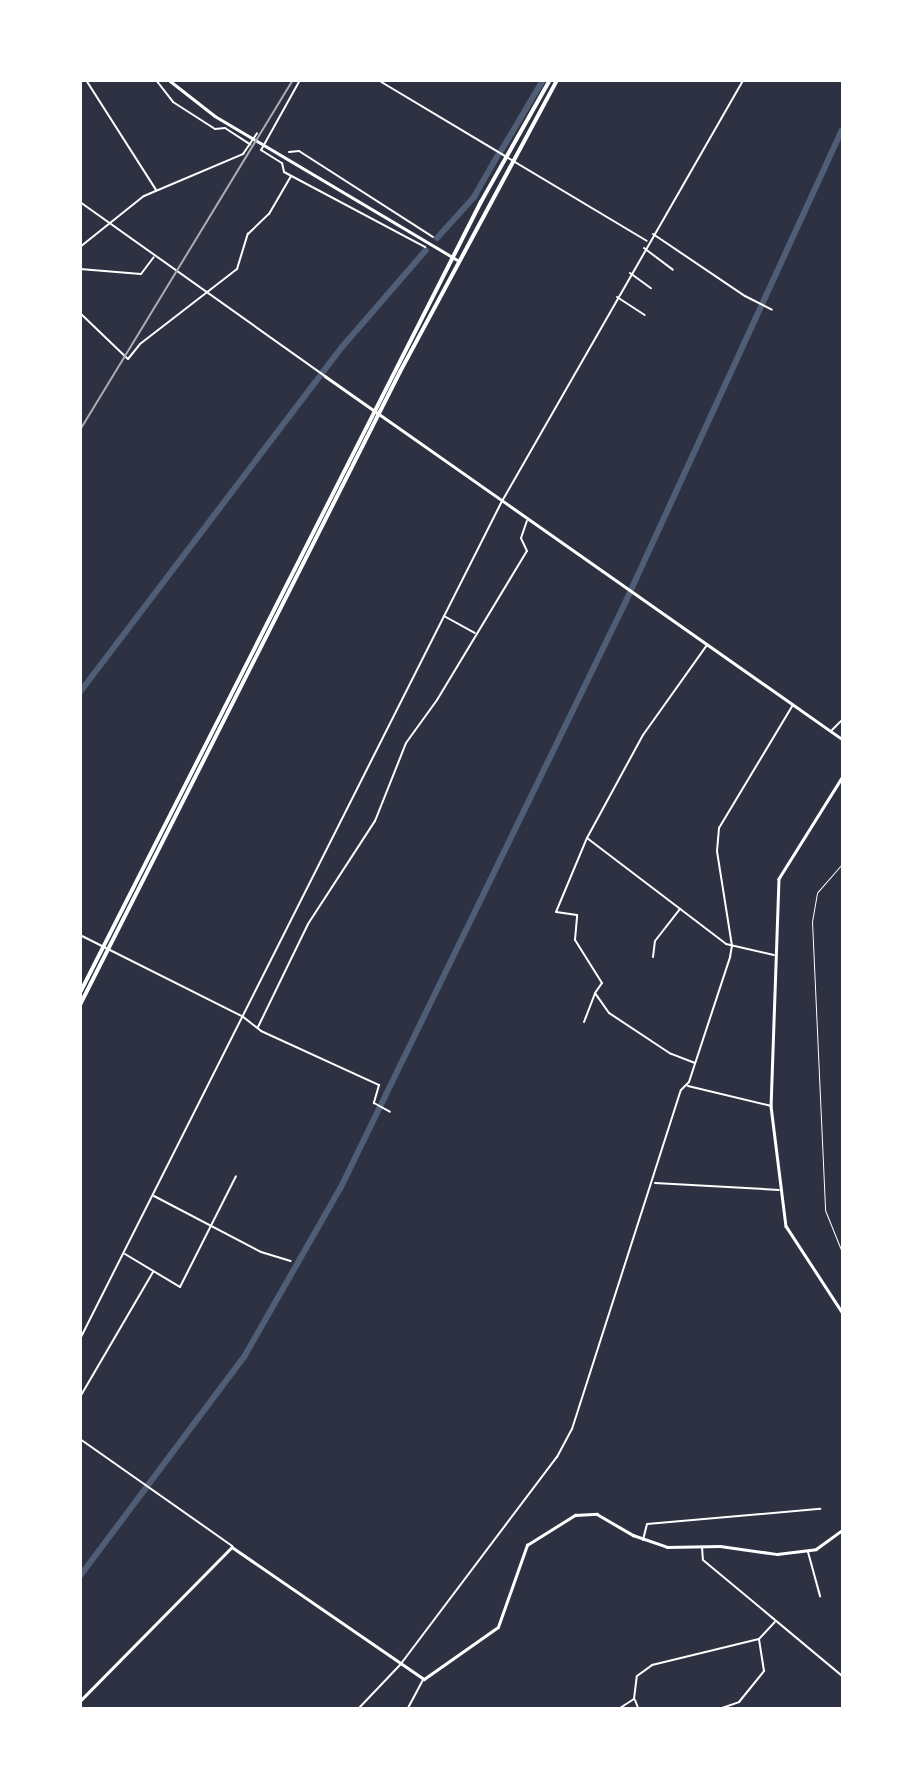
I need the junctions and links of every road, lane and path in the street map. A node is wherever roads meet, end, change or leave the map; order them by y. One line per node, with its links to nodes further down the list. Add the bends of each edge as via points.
1 (86, 80): 15 (street)
2 (156, 80): 10 (street, via 173,102 215,129 225,128)
3 (169, 80): 25 (main road, via 239,130)
4 (300, 80): 14 (street, via 261,150 282,163)
5 (378, 80): 12 (street)
6 (550, 80): 12 (highway)
7 (556, 80): 13 (highway)
8 (743, 80): 18 (street)
9 (257, 133): 10 (street)
10 (251, 144): 15 (street, via 243,154)
11 (289, 152): 19 (street, via 299,151)
12 (506, 157): 13 (street); 25 (highway)
13 (511, 160): 20 (street); 25 (highway)
14 (291, 176): 22 (street); 30 (street, via 269,214 248,234 237,269)
15 (156, 190): 17 (street)
16 (80, 202): 17 (street)
17 (108, 223): 21 (street); 24 (street)
18 (652, 233): 20 (street); 32 (street)
19 (433, 237)
20 (647, 241): 23 (street)
21 (80, 247)
22 (425, 247)
23 (643, 248): 27 (street); 28 (street)
24 (155, 256): 26 (street, via 141,274); 30 (street)
25 (456, 258): 36 (highway); 37 (highway)
26 (80, 270)
27 (673, 270)
28 (629, 273): 29 (street); 31 (street)
29 (651, 288)
30 (207, 292): 33 (street, via 140,344 128,359); 35 (street)
31 (616, 296): 34 (street); 38 (street)
32 (771, 309)
33 (80, 313)
34 (645, 315)
35 (325, 376): 36 (main road)
36 (374, 412): 37 (main road); 53 (highway)
37 (379, 415): 38 (main road); 54 (highway)
38 (501, 503): 39 (main road); 40 (street)
39 (527, 521): 41 (street, via 521,538 527,551); 42 (main road)
40 (444, 616): 41 (street); 60 (street)
41 (476, 634): 62 (street, via 406,743 371,829 308,924)
42 (708, 644): 43 (main road); 48 (street, via 643,735)
43 (793, 704): 45 (main road); 52 (street, via 719,828 717,851)
44 (842, 719): 45 (street)
45 (831, 731): 46 (main road)
46 (842, 739)
47 (842, 778): 55 (main road, via 779,879)
48 (587, 838): 50 (street); 58 (street, via 556,912 577,915 575,940 602,983)
49 (842, 864): 72 (path, via 817,893 812,921 825,1203 828,1224)
50 (681, 908): 52 (street); 56 (street, via 655,942)
51 (80, 935): 53 (street)
52 (732, 946): 55 (street); 63 (street)
53 (104, 947): 54 (street); 57 (highway)
54 (109, 950): 59 (highway); 60 (street)
55 (775, 956): 65 (main road)
56 (653, 957)
57 (80, 993)
58 (595, 993): 61 (street); 63 (street, via 609,1013 634,1032)
59 (80, 1005)
60 (242, 1016): 62 (street); 70 (street)
61 (584, 1022)
62 (258, 1027): 66 (street, via 379,1085 376,1104)
63 (695, 1063): 64 (street)
64 (687, 1086): 65 (street); 68 (street, via 681,1090)
65 (771, 1106): 69 (main road)
66 (390, 1112)
67 (236, 1176): 71 (street)
68 (654, 1182): 69 (street); 89 (street, via 564,1446)
69 (779, 1190): 76 (main road, via 793,1240)
70 (153, 1195): 71 (street); 73 (street)
71 (212, 1227): 74 (street, via 261,1252); 75 (street, via 180,1287)
72 (842, 1252)
73 (124, 1253): 75 (street); 77 (street)
74 (291, 1261)
75 (153, 1272): 78 (street)
76 (842, 1312)
77 (80, 1339)
78 (80, 1397)
79 (80, 1439): 84 (street)
80 (820, 1508): 82 (street, via 647,1524)
81 (842, 1530): 85 (main road, via 831,1542)
82 (643, 1540): 83 (main road, via 667,1547); 91 (main road, via 589,1512 548,1528 527,1545 498,1627)
83 (702, 1546): 85 (main road, via 777,1554); 87 (street, via 703,1559)
84 (232, 1547): 89 (main road); 93 (main road)
85 (807, 1551): 86 (street)
86 (820, 1596)
87 (776, 1621): 88 (street); 90 (street)
88 (759, 1639): 92 (street, via 652,1665 637,1676); 98 (street, via 764,1671 739,1702)
89 (400, 1665): 91 (main road); 94 (street)
90 (842, 1676)
91 (424, 1679): 95 (street)
92 (634, 1699): 96 (street); 97 (street)
93 (80, 1701)
94 (359, 1709)
95 (408, 1709)
96 (620, 1709)
97 (638, 1709)
98 (722, 1709)

